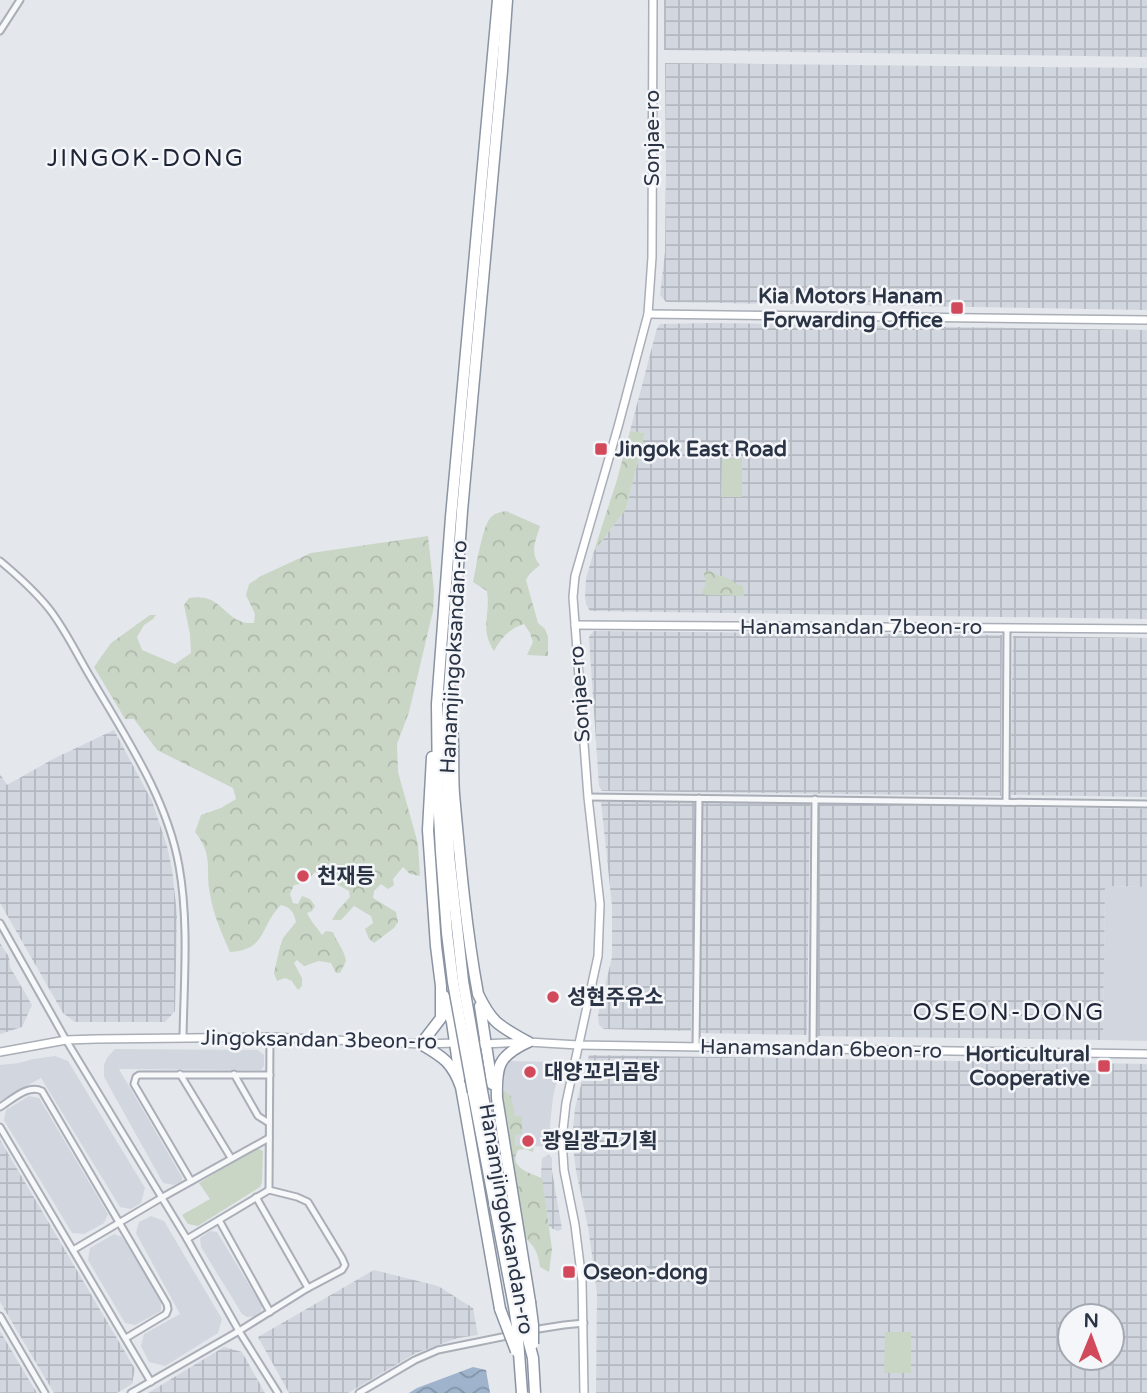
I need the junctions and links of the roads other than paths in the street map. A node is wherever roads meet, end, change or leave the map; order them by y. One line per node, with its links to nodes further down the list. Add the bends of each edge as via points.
1 (20, 0): 7 (street)
2 (492, 0): 8 (highway)
3 (498, 0): 8 (highway)
4 (507, 0): 8 (highway, Hanamjingoksandan-ro)
5 (513, 0): 8 (highway)
6 (653, 0): 9 (street, Sonjae-ro)
7 (0, 31)
8 (497, 70): 11 (highway, Hanamjingoksandan-ro)
9 (648, 314): 10 (street); 13 (street, Sonjae-ro, via 575,576)
10 (1147, 320)
11 (471, 354): 16 (highway, Hanamjingoksandan-ro); 17 (highway, Hanamjingoksandan-ro, via 450,517)
12 (0, 561): 27 (street, Jingoksandan 3beon-ro, via 51,611 131,746 167,820 180,867 185,918)
13 (575, 625): 14 (street, Hanamsandan 7beon-ro); 18 (street, Sonjae-ro)
14 (1007, 628): 15 (street, Hanamsandan 7beon-ro); 21 (street)
15 (1147, 629)
16 (449, 703): 24 (highway, Hanamjingoksandan-ro, via 449,855); 26 (highway, via 461,864)
17 (437, 704): 24 (highway, Hanamjingoksandan-ro, via 447,933); 25 (highway, via 428,830)
18 (588, 797): 19 (street); 34 (street, Sonjae-ro, via 600,932)
19 (699, 798): 20 (street); 35 (street)
20 (815, 799): 21 (street); 36 (street)
21 (1006, 802): 22 (street)
22 (1147, 804)
23 (0, 923): 29 (street)
24 (458, 982): 58 (highway, Hanamjingoksandan-ro, bridge)
25 (441, 986): 31 (highway); 32 (highway, via 441,1018)
26 (478, 994): 30 (highway, via 496,1024); 33 (highway)
27 (183, 1037): 28 (street, Jingoksandan 3beon-ro); 29 (street, Jingoksandan 3beon-ro)
28 (270, 1037): 32 (street, Jingoksandan 3beon-ro); 41 (street)
29 (66, 1040): 37 (street, Jingoksandan 3beon-ro); 52 (street)
30 (528, 1042): 33 (street, Jingoksandan 3beon-ro); 34 (street, Hanamsandan 6beon-ro); 43 (highway, via 503,1060 496,1076)
31 (455, 1043): 32 (street, Jingoksandan 3beon-ro); 33 (street, Jingoksandan 3beon-ro); 42 (highway)
32 (421, 1044): 42 (highway, via 444,1058)
33 (487, 1044): 43 (highway)
34 (578, 1045): 35 (street, Hanamsandan 6beon-ro); 61 (street, Sonjae-ro, via 562,1139)
35 (696, 1047): 36 (street, Hanamsandan 6beon-ro)
36 (813, 1048): 38 (street, Hanamsandan 6beon-ro)
37 (0, 1052)
38 (1147, 1054)
39 (180, 1074): 40 (street); 48 (street); 49 (street, via 139,1075 134,1083)
40 (234, 1074): 41 (street); 45 (street, via 258,1116)
41 (270, 1075): 45 (street)
42 (461, 1087): 64 (highway, bridge, via 500,1309)
43 (497, 1098): 58 (highway)
44 (0, 1107): 54 (street, via 30,1088 42,1091)
45 (269, 1123): 47 (street)
46 (0, 1127): 56 (street)
47 (269, 1138): 48 (street); 50 (street)
48 (231, 1158): 49 (street)
49 (191, 1181): 52 (street)
50 (269, 1190): 51 (street); 57 (street, via 308,1202 345,1265)
51 (256, 1197): 53 (street); 57 (street)
52 (161, 1198): 54 (street); 55 (street)
53 (219, 1220): 55 (street); 59 (street)
54 (121, 1222): 56 (street); 63 (street, via 169,1309)
55 (187, 1239): 62 (street)
56 (73, 1250): 63 (street)
57 (308, 1288): 59 (street)
58 (523, 1304): 64 (highway, Hanamjingoksandan-ro, bridge, via 517,1326); 71 (highway, Hanamjingoksandan-ro, bridge)
59 (270, 1312): 62 (street)
60 (0, 1316): 66 (street)
61 (584, 1323): 69 (street, via 438,1350); 72 (street, Sonjae-ro)
62 (239, 1331): 65 (street); 68 (street)
63 (126, 1339): 65 (street)
64 (519, 1359): 70 (highway, Hanamjingoksandan-ro, bridge)
65 (151, 1382): 67 (street)
66 (46, 1393)
67 (131, 1393)
68 (278, 1393)
69 (359, 1393)
70 (522, 1393)
71 (535, 1393)
72 (584, 1393)

